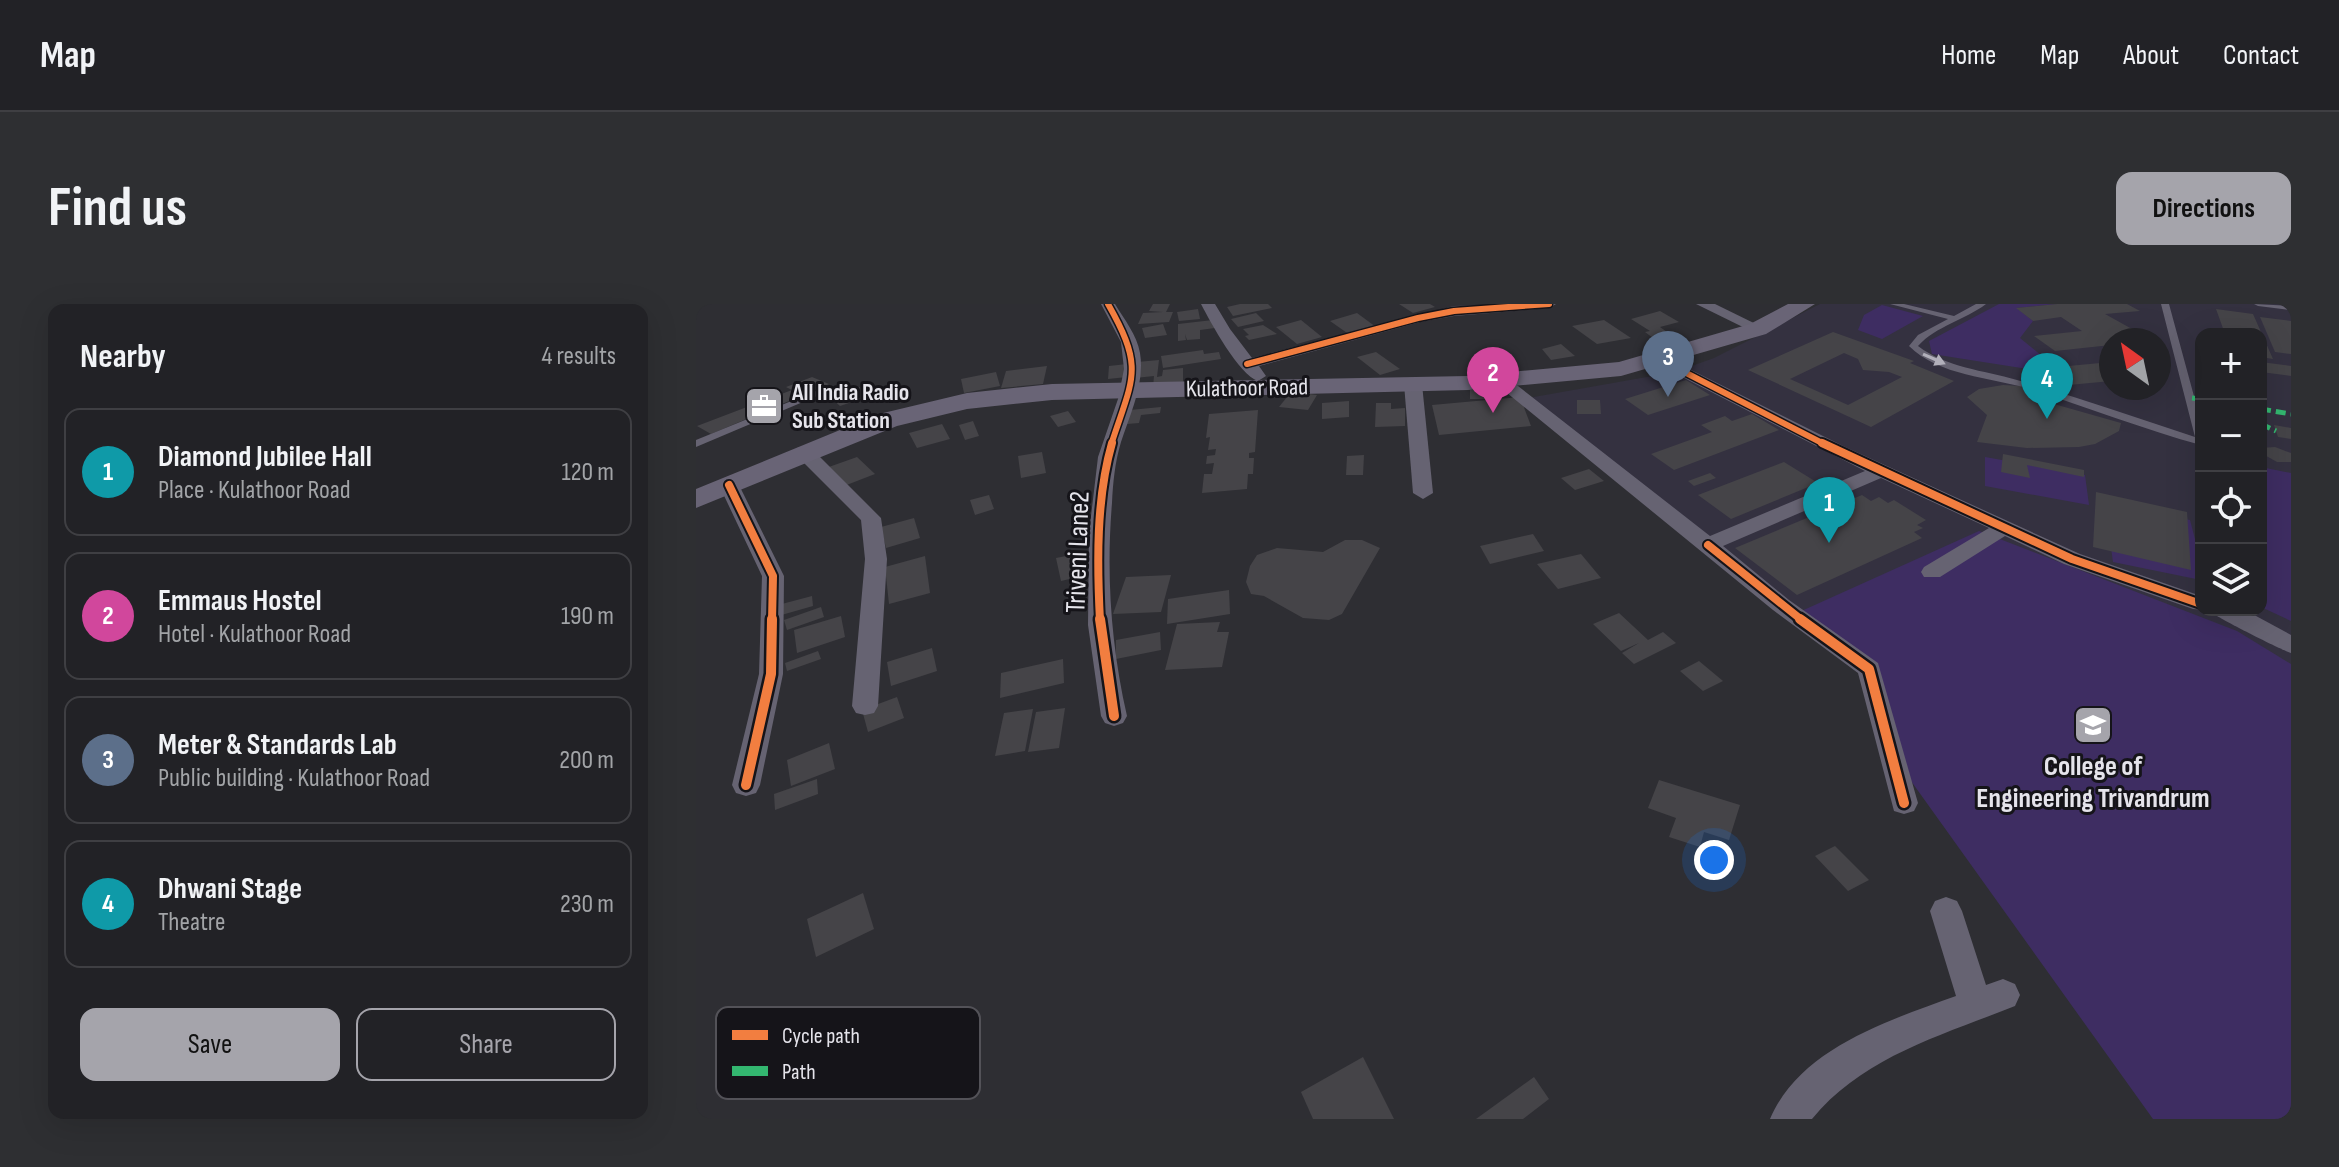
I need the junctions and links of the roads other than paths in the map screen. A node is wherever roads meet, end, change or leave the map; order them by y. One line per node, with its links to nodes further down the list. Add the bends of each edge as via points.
1 (1108, 304): 20 (street, Triveni Lane2, via 1132,352)
2 (1208, 304): 15 (street)
3 (1549, 304): 10 (street)
4 (1703, 304): 13 (street)
5 (1804, 304): 13 (main road, Kulathoor Road)
6 (1894, 304): 12 (lane)
7 (1982, 304): 12 (lane)
8 (2165, 304): 21 (lane)
9 (2258, 304): 11 (lane)
10 (1450, 308): 15 (street)
11 (2291, 308)
12 (1957, 319): 22 (lane, one-way to 22, via 1913,346 1962,370)
13 (1758, 329): 14 (main road, Kulathoor Road)
14 (1661, 360): 16 (main road, Kulathoor Road, via 1621,369); 25 (street)
15 (1247, 364): 18 (street)
16 (1498, 379): 17 (main road, Kulathoor Road); 30 (street)
17 (1413, 384): 18 (main road, Kulathoor Road); 27 (street)
18 (1268, 387): 20 (main road, Kulathoor Road)
19 (824, 391): 23 (lane)
20 (1130, 391): 24 (main road, Kulathoor Road, via 967,401 888,420); 36 (street, Triveni Lane2, via 1105,470 1098,587 1103,669)
21 (2195, 418)
22 (2195, 439)
23 (696, 444)
24 (804, 452): 26 (main road, Kulathoor Road); 35 (street, via 871,518 876,559)
25 (1881, 471): 29 (street); 30 (street)
26 (729, 485): 28 (main road, Kulathoor Road); 37 (street, via 773,576 771,674)
27 (1423, 493)
28 (696, 499)
29 (2004, 528): 31 (street); 32 (street, via 2100,571)
30 (1708, 545): 38 (street, via 1869,669)
31 (1932, 572)
32 (2195, 602)
33 (2239, 616): 34 (street)
34 (2291, 645)
35 (865, 706)
36 (1114, 716)
37 (746, 785)
38 (1904, 803)
39 (1946, 911): 40 (street, via 1989,1000 1842,1065)
40 (1789, 1119)

